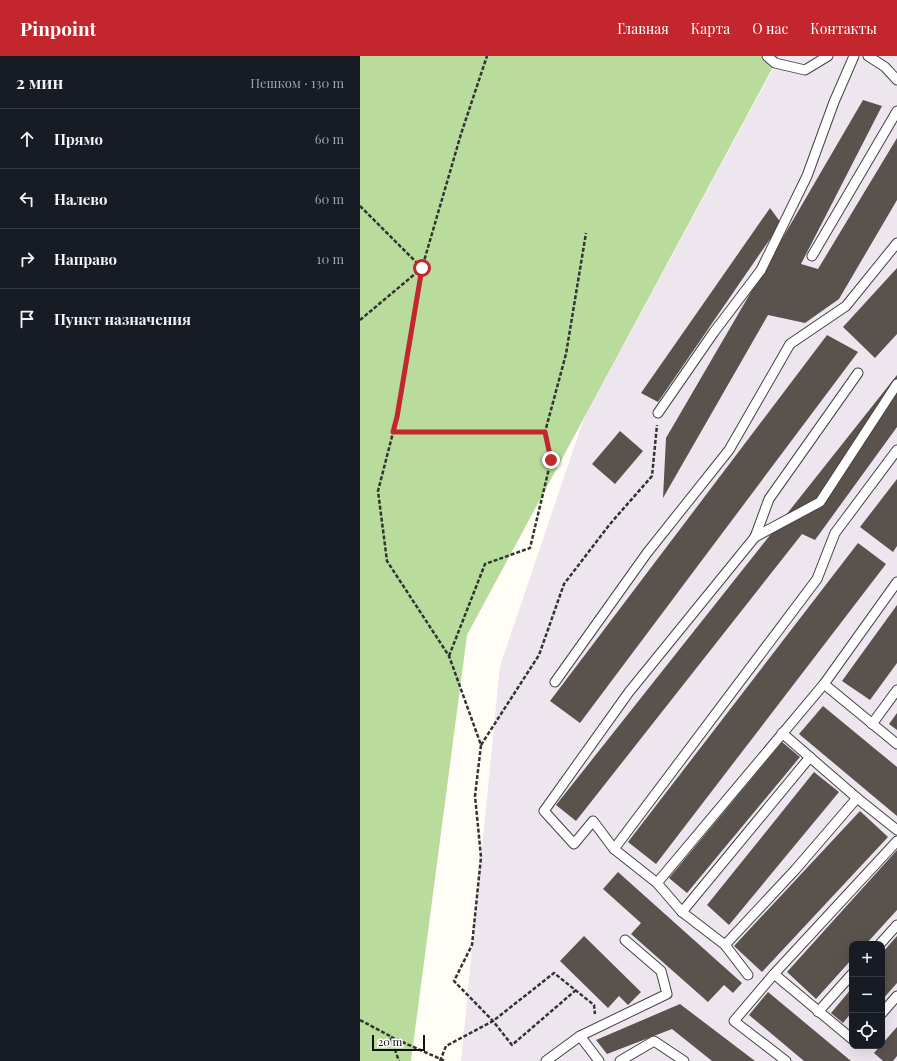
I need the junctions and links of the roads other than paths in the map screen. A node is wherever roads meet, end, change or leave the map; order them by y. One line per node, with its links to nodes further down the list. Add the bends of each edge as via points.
1 (767, 56): 2 (lane, via 775,63 805,70)
2 (828, 56)
3 (854, 56): 11 (lane, via 807,176 761,270)
4 (868, 56): 5 (lane, via 885,67)
5 (897, 80)
6 (897, 112): 8 (lane)
7 (897, 243): 15 (lane, via 846,306 790,344 729,450 648,553)
8 (812, 256)
9 (858, 372): 13 (lane, via 769,500)
10 (897, 384): 13 (lane, via 820,502)
11 (658, 413)
12 (897, 450): 25 (lane, via 835,533 817,579)
13 (755, 538): 25 (lane, via 629,692 544,812 574,844 593,821)
14 (897, 582): 16 (lane)
15 (555, 682)
16 (824, 684): 18 (lane); 19 (lane)
17 (897, 690): 18 (lane)
18 (872, 724): 20 (lane)
19 (782, 733): 21 (lane); 26 (lane)
20 (897, 744)
21 (810, 757): 22 (lane); 27 (lane)
22 (857, 798): 23 (lane); 31 (lane)
23 (897, 830)
24 (897, 841): 32 (lane)
25 (614, 849): 26 (lane)
26 (657, 883): 27 (lane)
27 (682, 912): 31 (lane)
28 (897, 925): 30 (lane)
29 (625, 940): 38 (lane, via 661,971 667,994)
30 (883, 941)
31 (725, 945): 33 (lane)
32 (774, 974): 37 (lane); 44 (lane, via 734,1022)
33 (748, 975)
34 (849, 977): 37 (lane)
35 (897, 996): 36 (lane)
36 (885, 1010)
37 (818, 1012): 39 (lane)
38 (580, 1036): 40 (lane); 41 (lane)
39 (849, 1037)
40 (546, 1061)
41 (599, 1061)
42 (620, 1061): 43 (lane, via 654,1041)
43 (684, 1061)
44 (786, 1061)

